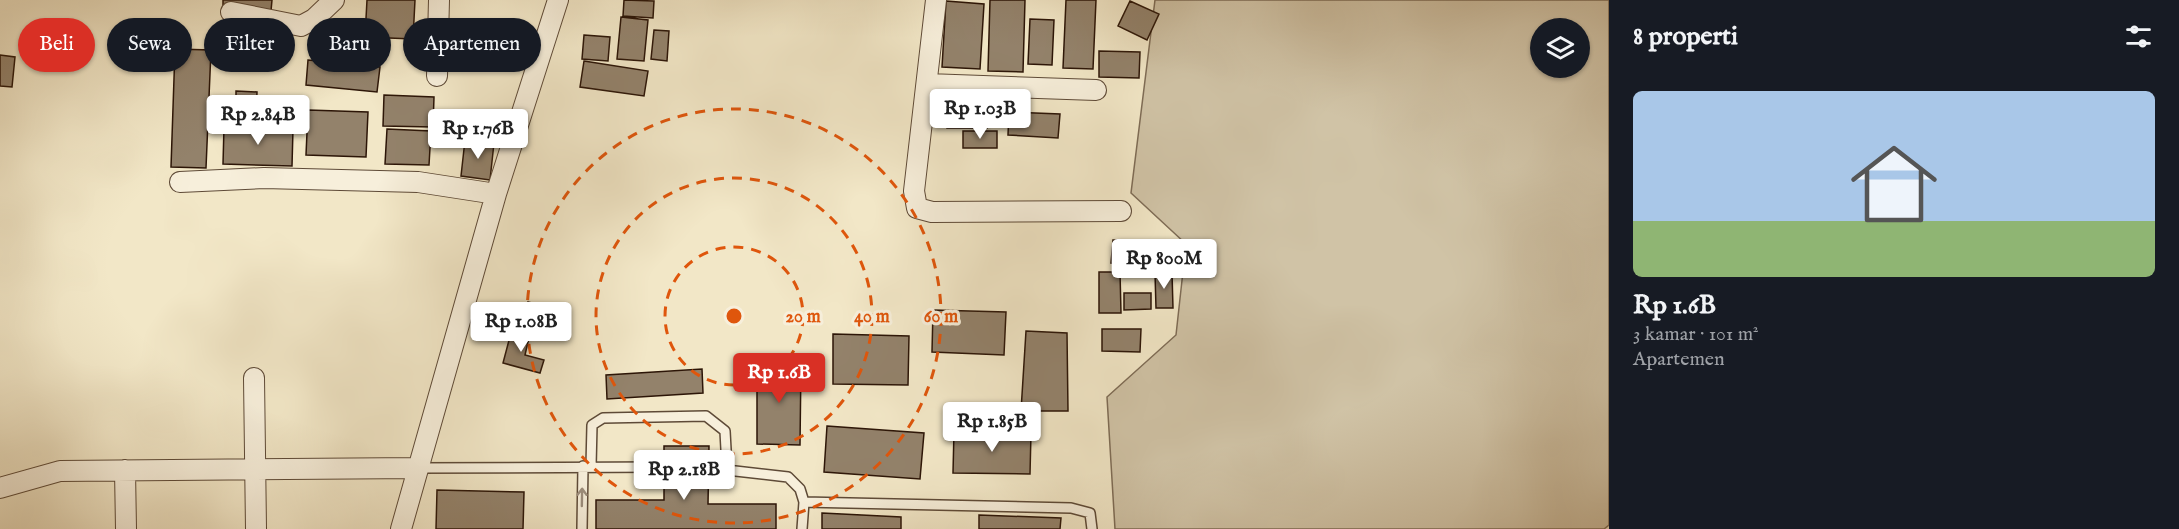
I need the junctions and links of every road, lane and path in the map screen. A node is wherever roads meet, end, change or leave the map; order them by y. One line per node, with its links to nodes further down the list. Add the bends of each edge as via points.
1 (334, 0): 5 (street, via 301,26)
2 (439, 0): 6 (street)
3 (558, 0): 10 (street)
4 (936, 0): 7 (street)
5 (231, 12)
6 (438, 76)
7 (927, 84): 8 (street); 11 (street, via 914,191 917,208 932,212)
8 (1096, 90)
9 (180, 182): 10 (street, via 264,178 418,182)
10 (496, 194): 15 (street)
11 (1121, 211)
12 (254, 378): 18 (street)
13 (587, 465): 14 (lane); 15 (lane); 17 (lane, via 591,425 603,418 706,416 725,432); 25 (lane, one-way to 13)
14 (664, 467)
15 (418, 468): 18 (street); 24 (street)
16 (709, 468): 17 (lane)
17 (727, 468): 21 (lane, via 788,477 800,489)
18 (255, 469): 19 (street); 23 (street)
19 (125, 470): 20 (street, via 60,471); 22 (street)
20 (0, 488)
21 (804, 502): 26 (lane); 27 (lane, via 1082,509 1090,513)
22 (126, 529)
23 (256, 529)
24 (401, 529)
25 (582, 529)
26 (802, 529)
27 (1092, 529)

